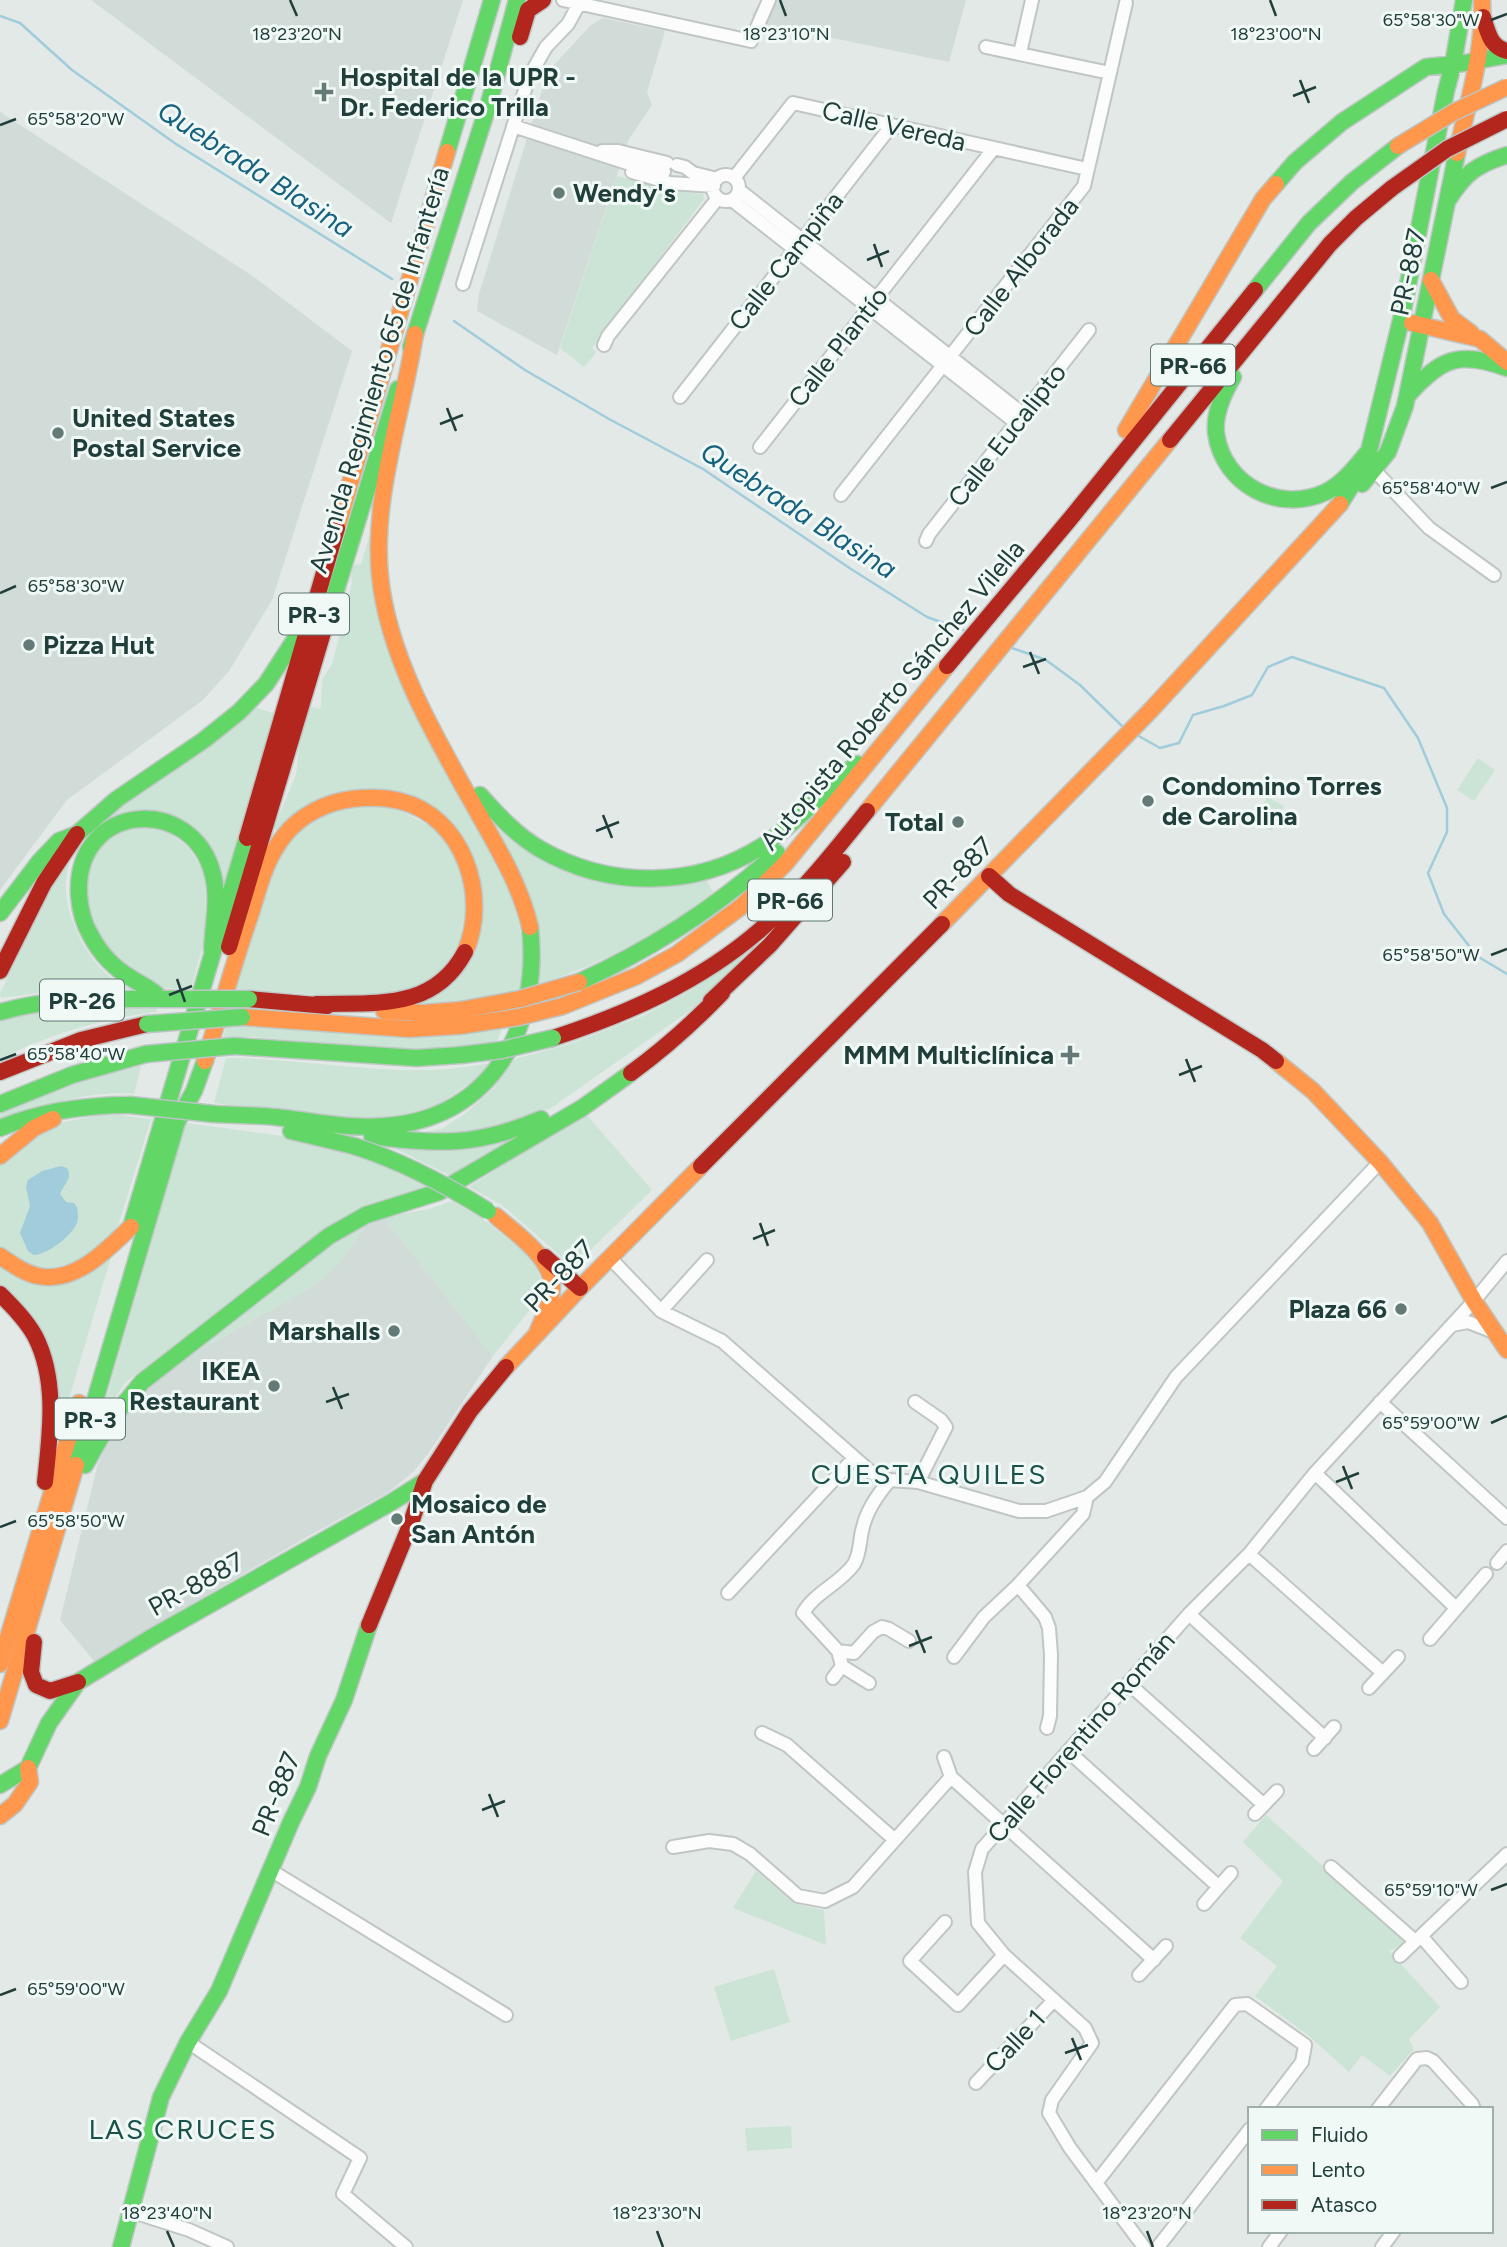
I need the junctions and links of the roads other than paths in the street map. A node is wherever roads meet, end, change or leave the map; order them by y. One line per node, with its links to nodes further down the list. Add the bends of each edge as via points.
1 (492, 0): 56 (main road, Avenida Regimiento 65 de Infantería / PR-3)
2 (517, 0): 19 (main road, Avenida Regimiento 65 de Infantería / PR-3)
3 (544, 0): 19 (main road, via 528,10 504,88)
4 (563, 0): 9 (street)
5 (769, 0): 9 (street, via 751,41)
6 (1032, 0): 13 (street)
7 (1464, 0): 16 (main road, PR-887)
8 (1482, 0): 11 (main road, PR-887)
9 (578, 2): 22 (street, via 568,24 546,47 528,77)
10 (1126, 3): 17 (street, Calle Alborada)
11 (1483, 17): 14 (main road, via 1492,44); 15 (main road, PR-887)
12 (986, 47): 13 (street)
13 (1020, 53): 17 (street)
14 (1507, 53): 15 (main road)
15 (1476, 61): 16 (main road); 30 (main road, PR-887)
16 (1453, 65): 35 (main road, PR-887); 52 (main road, via 1426,67 1381,96 1324,136 1280,179)
17 (1110, 73): 26 (street, Calle Alborada)
18 (1507, 87): 52 (main road, Autopista Roberto Sánchez Vilella / PR-66, bridge, via 1398,146 1309,223)
19 (489, 103): 38 (main road, Avenida Regimiento 65 de Infantería / PR-3)
20 (1507, 119): 41 (main road, Autopista Roberto Sánchez Vilella / PR-66, bridge, via 1447,149 1356,218)
21 (892, 125): 23 (street, Calle Vereda); 29 (street, Calle Vereda, via 793,103); 31 (street, Calle Campiña)
22 (513, 126): 24 (street); 33 (street)
23 (995, 148): 26 (street, Calle Vereda); 34 (street, Calle Plantío)
24 (595, 152): 27 (street, via 618,151); 27 (street, via 655,180)
25 (1507, 155): 30 (main road, via 1466,173)
26 (1087, 169): 42 (street, Calle Alborada, via 1084,186)
27 (673, 172): 28 (street); 28 (street, via 685,167)
28 (716, 188): 29 (street, via 725,201); 29 (street, via 724,175); 40 (street)
29 (735, 189): 31 (street)
30 (1448, 200): 32 (main road, PR-887)
31 (798, 246): 34 (street); 45 (street, Calle Campiña)
32 (1431, 281): 36 (main road, PR-887); 39 (main road, via 1452,319)
33 (463, 284)
34 (872, 304): 42 (street); 48 (street, Calle Plantío)
35 (1401, 320): 36 (main road); 49 (main road, PR-887)
36 (1422, 325): 39 (main road); 46 (main road, PR-887)
37 (1089, 330): 47 (street, Calle Eucalipto)
38 (415, 334): 58 (main road, via 379,557 391,637); 74 (main road, Avenida Regimiento 65 de Infantería / PR-3)
39 (1480, 339): 43 (main road)
40 (604, 345)
41 (1247, 348): 49 (main road, via 1225,389 1216,421 1221,456 1243,484 1279,500 1310,498 1328,491); 57 (main road, Autopista Roberto Sánchez Vilella / PR-66)
42 (946, 361): 47 (street); 51 (street, Calle Alborada)
43 (1507, 362)
44 (1507, 368): 46 (main road, via 1472,358 1446,360)
45 (680, 397)
46 (1407, 397): 50 (main road, PR-887, via 1388,452)
47 (1019, 418): 54 (street, Calle Eucalipto)
48 (760, 447)
49 (1369, 451): 53 (main road, PR-887, via 1335,511)
50 (1374, 470): 53 (main road, PR-887, via 1346,506); 55 (street, via 1429,528)
51 (841, 495)
52 (1070, 519): 59 (main road, Autopista Roberto Sánchez Vilella / PR-66)
53 (1321, 526): 61 (main road, PR-887)
54 (926, 541)
55 (1494, 575)
56 (316, 605): 60 (main road, via 273,676 239,712 117,799); 63 (main road, Avenida Regimiento 65 de Infantería / PR-3)
57 (968, 688): 65 (main road, via 957,717 825,885); 71 (main road, Autopista Roberto Sánchez Vilella / PR-66, bridge, via 837,848 759,930 709,967 607,1020 553,1038 461,1055 416,1058 234,1046 146,1054 64,1076)
58 (439, 740): 59 (main road, via 500,820 529,844 582,869 638,879 710,869 748,854); 75 (main road, via 520,891 531,936 529,999 518,1034 502,1062 481,1086 454,1106 400,1125)
59 (881, 747): 69 (main road, bridge, via 776,854 717,905 673,935 579,982); 69 (main road, Autopista Roberto Sánchez Vilella / PR-66, bridge, via 785,864 742,906 693,943 637,976 563,1006 519,1017)
60 (77, 834): 62 (main road, via 59,841); 64 (main road, via 52,868)
61 (989, 876): 78 (main road, via 1009,894 1262,1050 1313,1091); 82 (main road, PR-887)
62 (0, 913)
63 (212, 950): 66 (main road, via 214,883 204,853 184,832 162,819 138,818 117,823 96,838 78,873 85,922 113,965); 80 (main road, Avenida Regimiento 65 de Infantería / PR-3)
64 (0, 971)
65 (722, 993): 75 (main road, via 577,1099 500,1136 466,1144 428,1144 370,1136); 103 (main road, via 658,1054 582,1108 439,1192 350,1223 160,1367 129,1395 107,1425)
66 (162, 999): 67 (main road, PR-26, bridge); 68 (main road, PR-26, via 72,1000)
67 (316, 1004): 69 (main road); 74 (main road, via 374,1003 416,996 452,973 467,948 477,907 472,874 454,838 413,806 372,796 341,800 312,812 285,834 265,869 199,1082)
68 (1, 1011)
69 (460, 1018): 70 (main road, Autopista Roberto Sánchez Vilella / PR-66, bridge, via 409,1029 242,1017 147,1024 81,1040)
70 (0, 1072)
71 (0, 1104)
72 (72, 1107): 73 (main road, bridge, via 130,1105); 76 (main road); 77 (main road, via 34,1128)
73 (214, 1114): 75 (main road); 79 (main road, bridge, via 379,1153 432,1176)
74 (177, 1122): 103 (main road, Avenida Regimiento 65 de Infantería / PR-3)
75 (333, 1124)
76 (0, 1128)
77 (0, 1156)
78 (1380, 1162): 87 (main road, via 1430,1223); 100 (street, via 1176,1377 1105,1482)
79 (492, 1213): 85 (main road); 91 (main road, via 532,1249 549,1272 551,1293)
80 (131, 1227): 81 (main road, via 95,1261 68,1274 42,1277 27,1273); 101 (main road, Avenida Regimiento 65 de Infantería / PR-3)
81 (0, 1255)
82 (610, 1258): 85 (main road, PR-887); 88 (street)
83 (707, 1259): 88 (street)
84 (1507, 1261): 87 (street, Calle Florentino Román)
85 (580, 1288): 91 (main road, PR-887)
86 (0, 1294): 101 (main road, via 32,1330 45,1362 52,1405 45,1483)
87 (1474, 1301): 89 (street, Calle Florentino Román); 90 (main road)
88 (662, 1311): 95 (street, via 722,1341)
89 (1451, 1325): 90 (street, via 1468,1322); 94 (street, Calle Florentino Román)
90 (1495, 1332): 92 (main road)
91 (537, 1333): 98 (main road, PR-887, via 470,1411)
92 (1507, 1350)
93 (915, 1402): 99 (street, via 946,1427)
94 (1380, 1402): 96 (street, Calle Florentino Román); 102 (street)
95 (854, 1458): 97 (street); 110 (street)
96 (1315, 1473): 105 (street, Calle Florentino Román); 111 (street)
97 (890, 1480): 99 (street); 115 (street, via 866,1515 855,1561 803,1613)
98 (425, 1481): 122 (main road, PR-8887 / PR-8887); 144 (main road, PR-887, via 344,1700)
99 (918, 1482): 100 (street, via 1019,1511 1045,1511)
100 (1087, 1497): 109 (street, via 1083,1514)
101 (48, 1506): 118 (main road, Avenida Regimiento 65 de Infantería / PR-3)
102 (1507, 1518)
103 (52, 1545): 108 (main road, Avenida Regimiento 65 de Infantería / PR-3)
104 (1507, 1551): 106 (street)
105 (1249, 1554): 112 (street, Calle Florentino Román); 120 (street)
106 (1497, 1563)
107 (1486, 1574): 111 (street)
108 (41, 1584): 122 (main road, via 30,1667 33,1679 52,1691); 126 (main road, Avenida Regimiento 65 de Infantería / PR-3)
109 (1018, 1585): 116 (street); 128 (street, via 1045,1617 1051,1640)
110 (728, 1593)
111 (1456, 1608): 113 (street)
112 (1189, 1614): 124 (street, Calle Florentino Román); 130 (street)
113 (1430, 1639)
114 (909, 1641): 115 (street, via 882,1628 854,1653)
115 (838, 1651): 119 (street)
116 (954, 1657)
117 (1398, 1657): 120 (street)
118 (0, 1664)
119 (842, 1666): 121 (street); 123 (street)
120 (1383, 1673): 125 (street)
121 (833, 1678)
122 (78, 1682): 134 (main road, PR-8887 / PR-8887, via 49,1723)
123 (869, 1683)
124 (1128, 1683): 132 (street, Calle Florentino Román); 137 (street, via 1260,1810)
125 (1369, 1688)
126 (0, 1721)
127 (1334, 1727): 130 (street)
128 (1047, 1728)
129 (762, 1733): 140 (street, via 787,1745)
130 (1325, 1738): 131 (street)
131 (1314, 1749)
132 (1068, 1751): 139 (street, Calle Florentino Román); 146 (street)
133 (944, 1757): 135 (street)
134 (28, 1768): 136 (main road); 138 (main road, PR-8887, via 30,1782)
135 (951, 1777): 139 (street); 140 (street)
136 (0, 1785)
137 (1277, 1791)
138 (0, 1816)
139 (1004, 1823): 151 (street, Calle Florentino Román, via 982,1849 975,1872 978,1923); 153 (street)
140 (895, 1840): 141 (street, via 853,1887 825,1901 798,1896 733,1844 709,1841)
141 (673, 1847)
142 (1507, 1854): 149 (street)
143 (1331, 1867): 149 (street)
144 (272, 1871): 157 (street); 158 (main road, PR-887, via 219,1991)
145 (1231, 1873): 146 (street)
146 (1219, 1887): 147 (street)
147 (1204, 1904)
148 (945, 1922): 151 (street, via 910,1961 958,2005)
149 (1418, 1939): 152 (street); 155 (street)
150 (1166, 1946): 153 (street)
151 (1004, 1955): 156 (street, Calle Florentino Román)
152 (1400, 1956)
153 (1154, 1960): 154 (street)
154 (1139, 1975)
155 (1461, 1982)
156 (1054, 2000): 159 (street, Calle 1); 164 (street, Calle Florentino Román, via 1086,2028 1092,2043 1052,2100 1049,2113)
157 (506, 2015)
158 (188, 2042): 165 (main road, PR-887, via 161,2097); 168 (street, via 360,2158 342,2194)
159 (976, 2083)
160 (1268, 2107): 164 (street, via 1302,2062 1305,2045 1247,2004 1235,2005)
161 (1380, 2107): 162 (street, via 1417,2059 1427,2058)
162 (1473, 2107)
163 (1248, 2132): 170 (street)
164 (1096, 2183): 169 (street, Calle Florentino Román)
165 (130, 2211): 166 (main road, PR-887); 167 (street)
166 (121, 2247)
167 (227, 2247)
168 (406, 2247)
169 (1144, 2247)
170 (1158, 2247)

